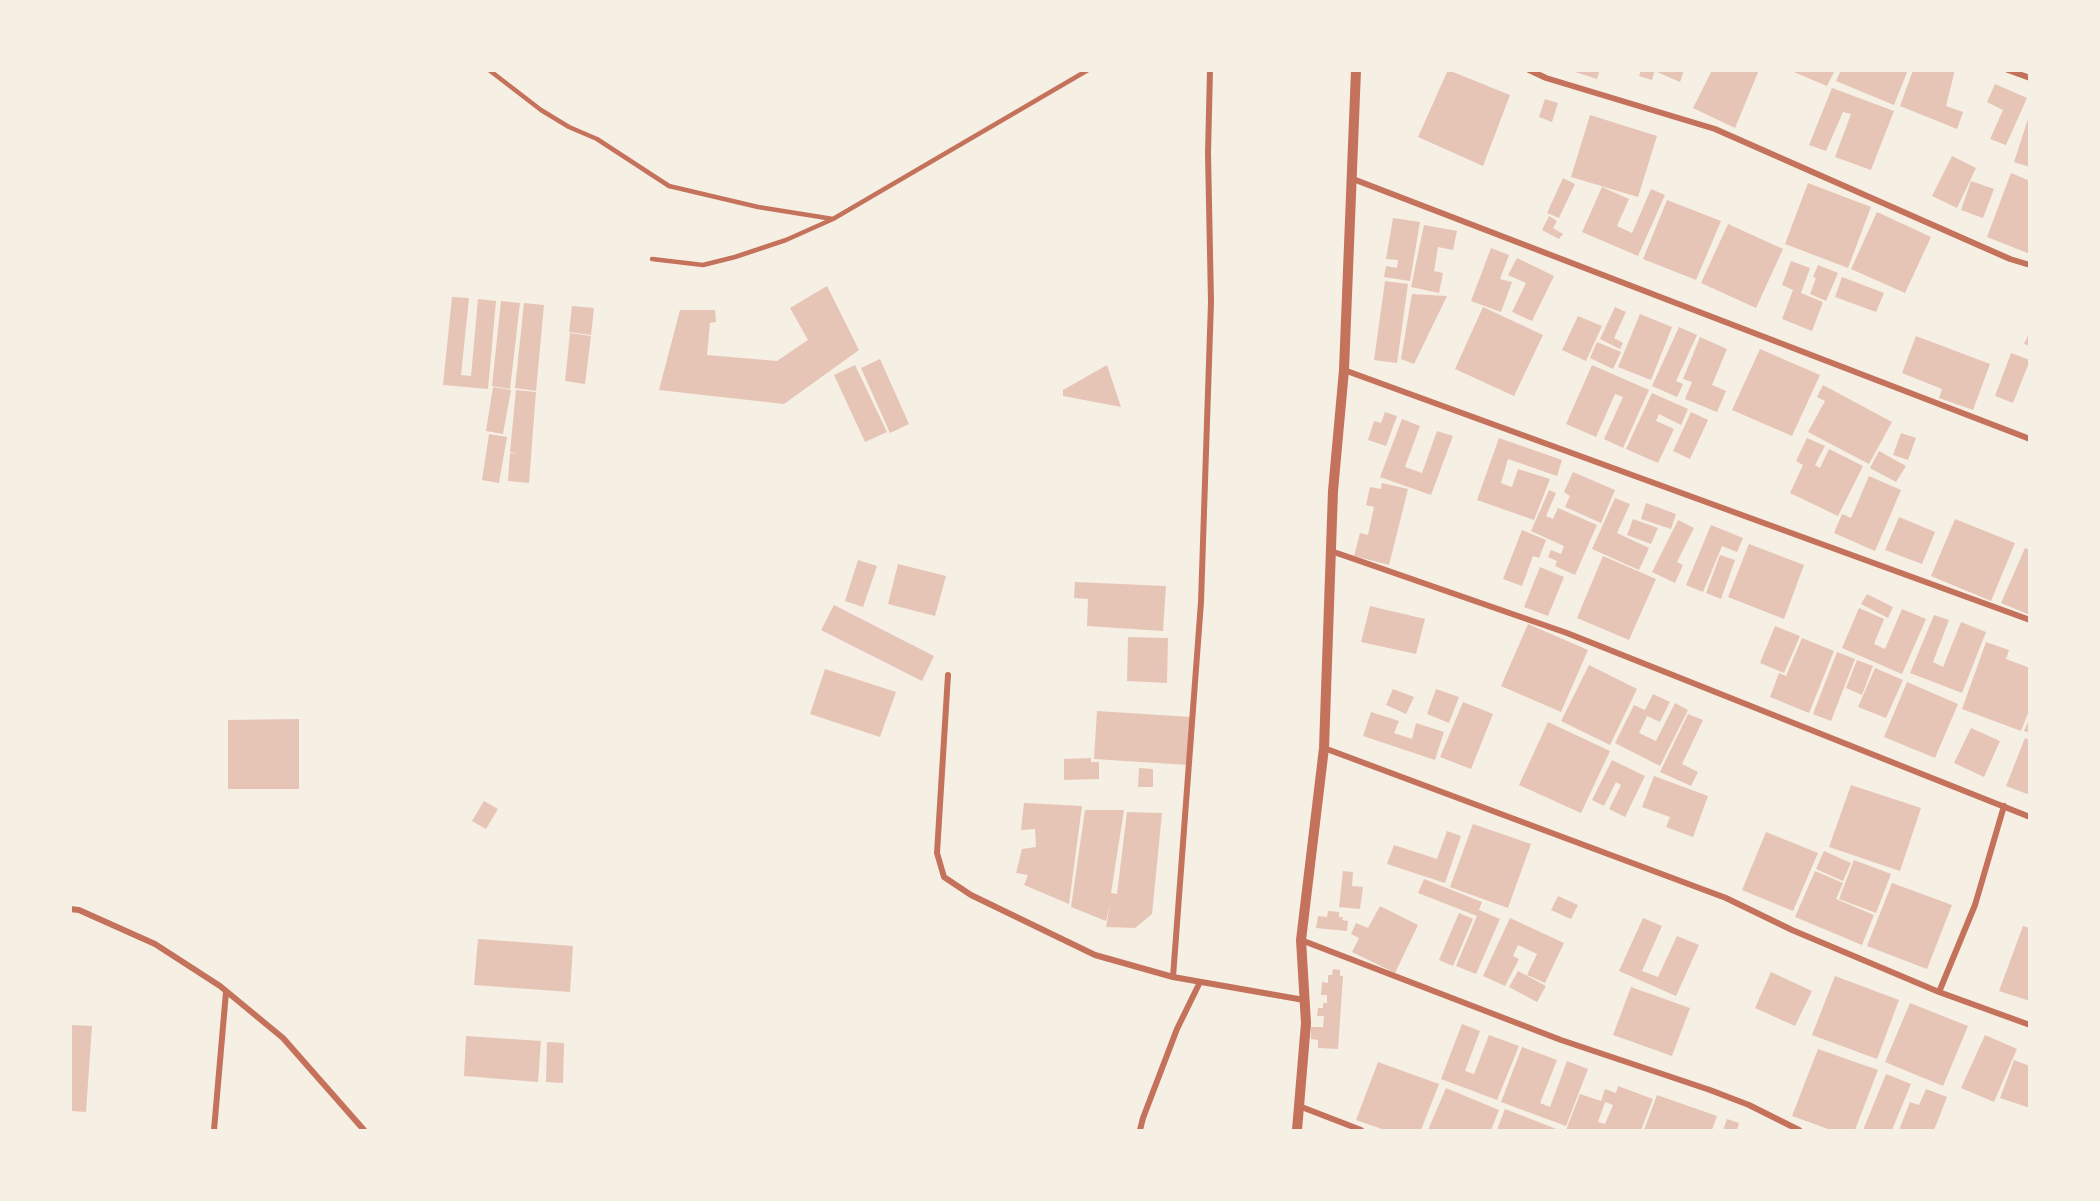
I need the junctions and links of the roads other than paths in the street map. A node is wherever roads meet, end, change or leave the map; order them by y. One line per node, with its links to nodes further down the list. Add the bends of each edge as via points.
1 (489, 70): 9 (lane, via 541,110 597,139 669,186 758,207)
2 (1088, 70): 9 (lane)
3 (1210, 70): 22 (street, via 1211,302 1201,602)
4 (1356, 70): 8 (street)
5 (1529, 70): 11 (street, via 1715,129)
6 (2008, 70): 7 (street)
7 (2030, 78)
8 (1353, 179): 12 (street); 13 (street)
9 (833, 219): 10 (lane, via 786,240 703,265)
10 (652, 259)
11 (2030, 265)
12 (1344, 370): 14 (street); 15 (street)
13 (2030, 439)
14 (1331, 551): 17 (street); 18 (street, via 1567,633)
15 (2030, 620)
16 (948, 675): 22 (street, via 937,853 944,877 971,895 1095,955)
17 (1324, 748): 21 (street); 25 (street, via 1726,898)
18 (2004, 806): 19 (street); 25 (street, via 1976,905)
19 (2030, 817)
20 (70, 909): 24 (street, via 155,944)
21 (1301, 940): 26 (street); 34 (street, via 1560,1040 1749,1105)
22 (1173, 977): 23 (street)
23 (1200, 982): 26 (street); 31 (street, via 1177,1029)
24 (226, 992): 29 (street); 30 (street, via 283,1038)
25 (1939, 992): 27 (street)
26 (1304, 1000): 28 (street, via 1306,1023)
27 (2030, 1025)
28 (1299, 1106): 32 (street); 33 (street)
29 (214, 1131)
30 (364, 1131)
31 (1140, 1131)
32 (1297, 1131)
33 (1361, 1131)
34 (1799, 1131)

